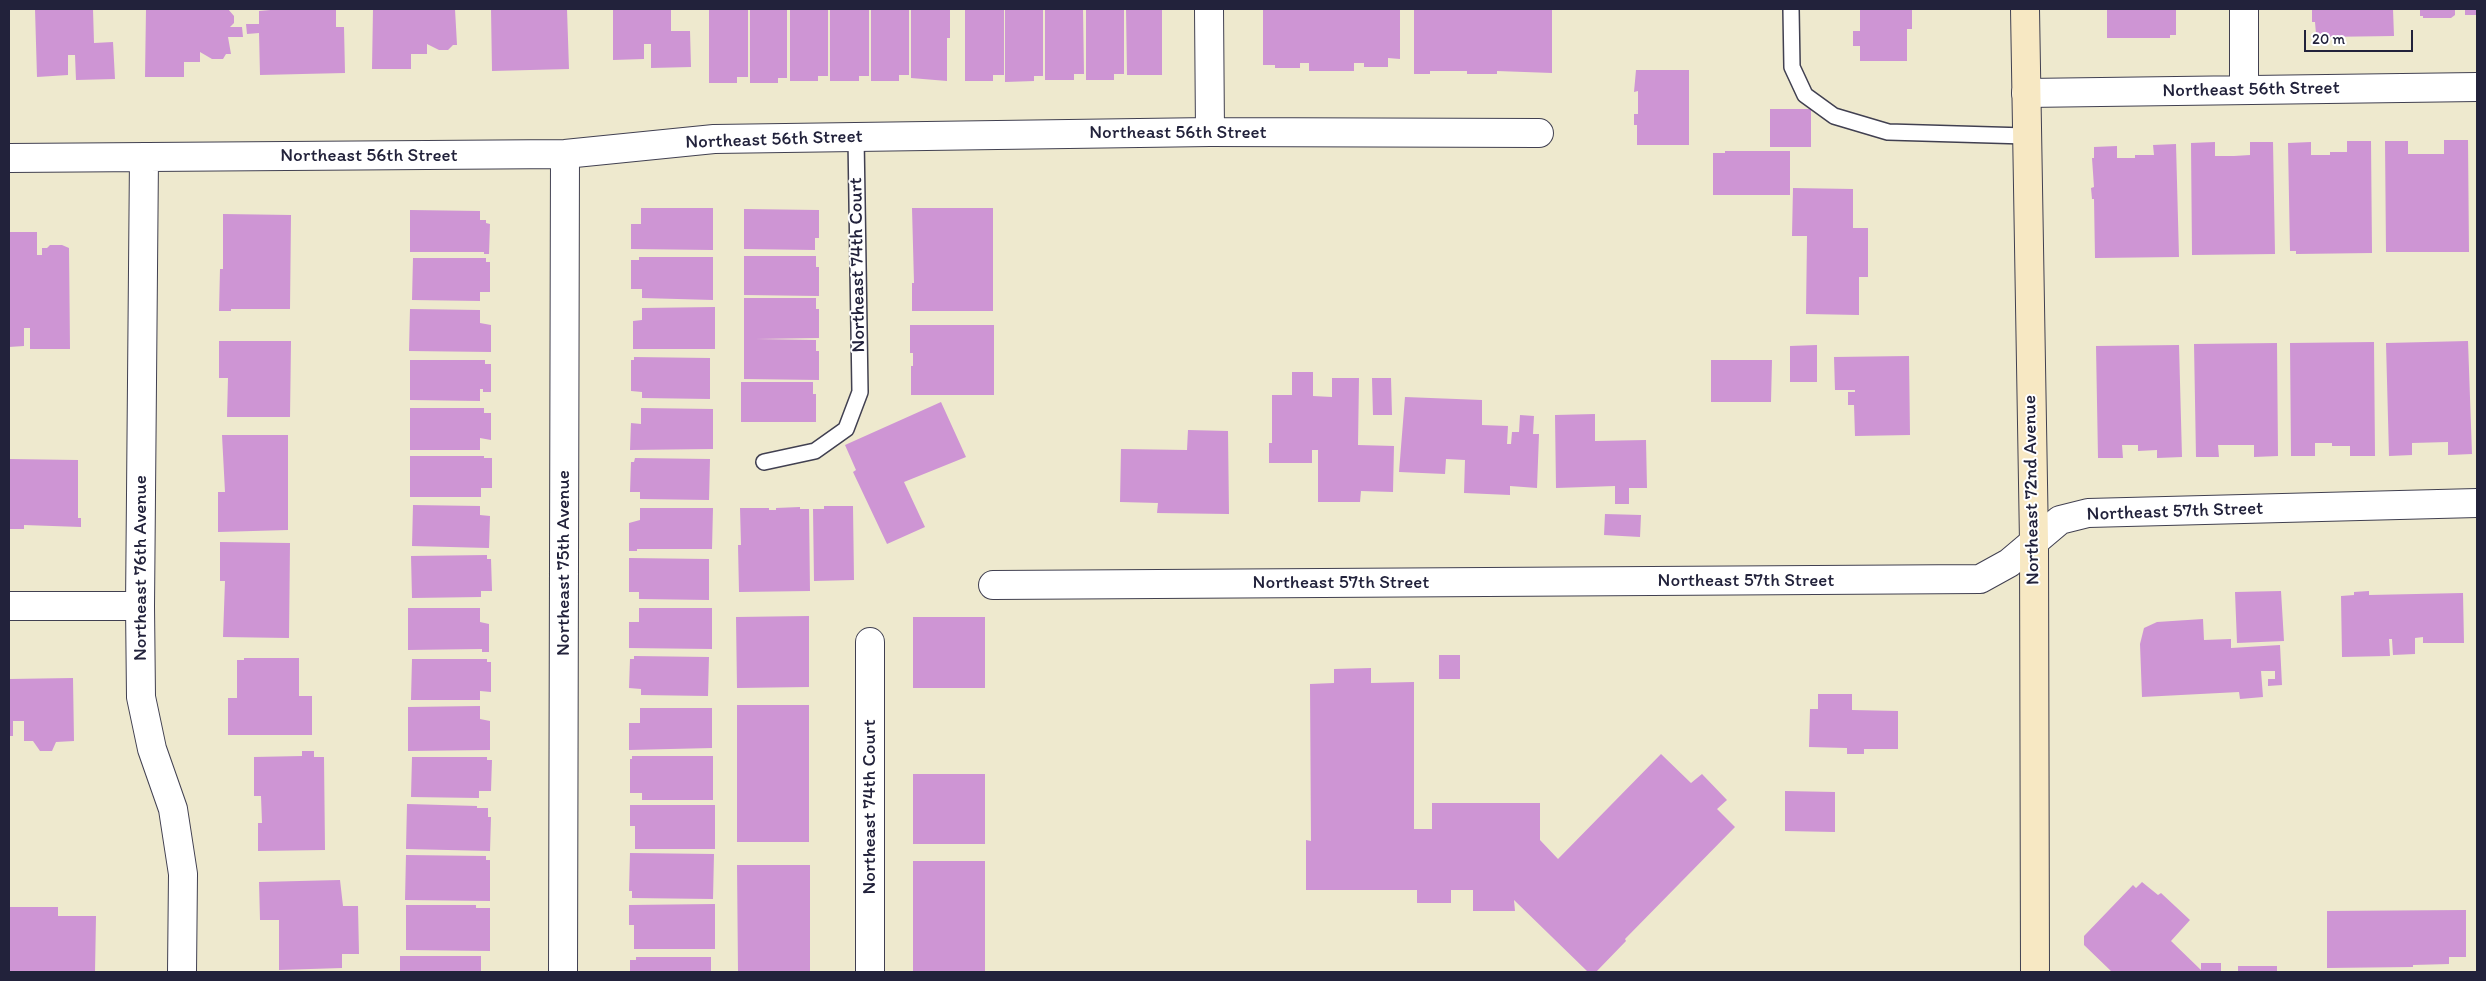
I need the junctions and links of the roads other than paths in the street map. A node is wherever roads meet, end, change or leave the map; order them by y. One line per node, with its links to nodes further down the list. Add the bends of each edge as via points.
1 (1209, 9): 8 (street)
2 (1791, 9): 10 (lane, via 1792,68 1805,95 1834,116 1888,132)
3 (2025, 9): 7 (street, Northeast 72nd Avenue)
4 (2244, 9): 6 (street)
5 (2477, 87): 6 (street, Northeast 56th Street)
6 (2244, 90): 7 (street, Northeast 56th Street)
7 (2026, 93): 10 (street, Northeast 72nd Avenue)
8 (1210, 132): 9 (street, Northeast 56th Street); 11 (street, Northeast 56th Street)
9 (1539, 133)
10 (2026, 136): 17 (street, Northeast 72nd Avenue)
11 (856, 137): 12 (street, Northeast 56th Street, via 714,139); 15 (lane, Northeast 74th Court, via 860,392 846,429 816,451)
12 (565, 154): 13 (street, Northeast 56th Street); 23 (street, Northeast 75th Avenue)
13 (144, 157): 14 (street, Northeast 56th Street); 20 (street, Northeast 76th Avenue)
14 (9, 158)
15 (764, 462)
16 (2477, 503): 17 (street, Northeast 57th Street, via 2088,513 2060,520)
17 (2034, 542): 18 (street, Northeast 57th Street, via 2009,563 1980,579); 25 (street, Northeast 72nd Avenue)
18 (993, 585)
19 (9, 606): 20 (street)
20 (140, 606): 22 (street, Northeast 76th Avenue, via 141,697 152,750 173,810 183,874)
21 (870, 642): 24 (street, Northeast 74th Court)
22 (182, 972)
23 (564, 972)
24 (870, 972)
25 (2035, 972)

